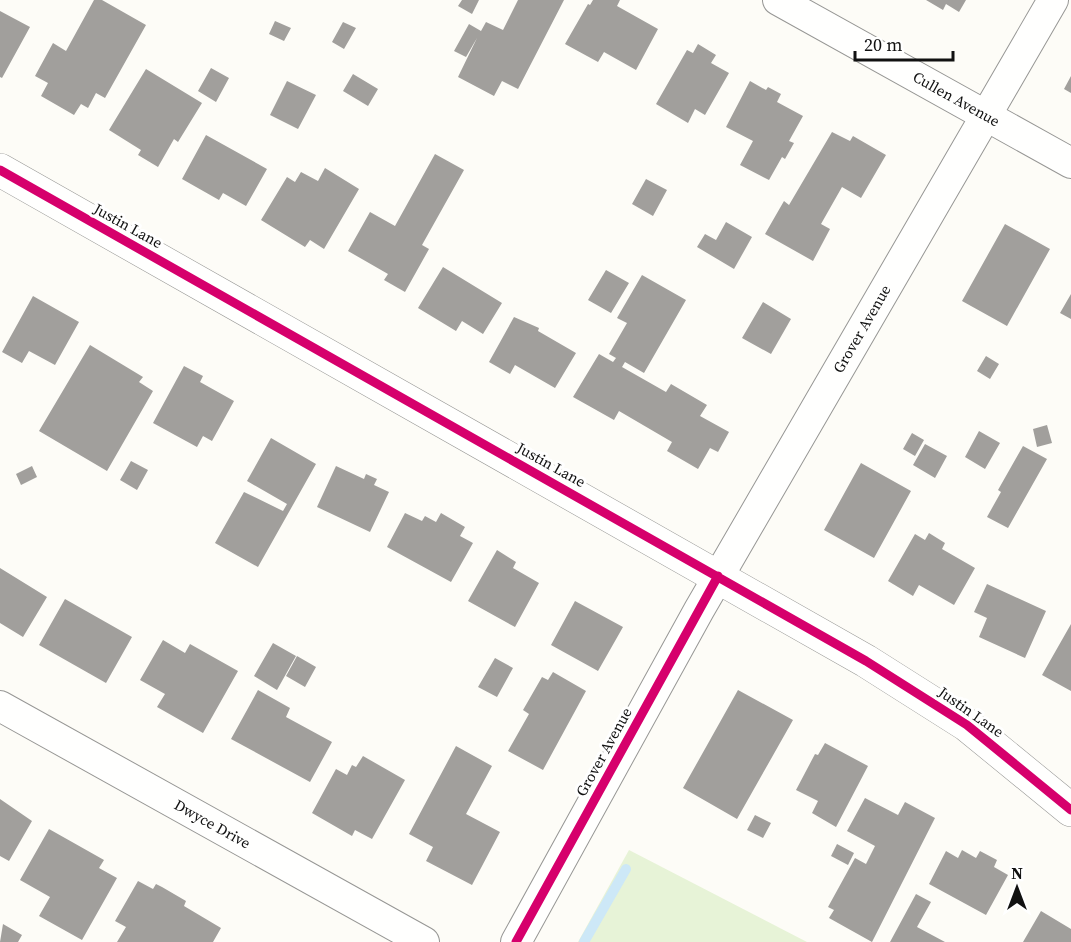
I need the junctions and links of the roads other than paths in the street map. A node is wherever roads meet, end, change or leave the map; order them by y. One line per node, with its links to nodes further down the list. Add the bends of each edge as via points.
1 (778, 0): 3 (street, Cullen Avenue)
2 (1053, 0): 3 (street, Grover Avenue)
3 (985, 117): 4 (street, Cullen Avenue); 6 (street, Grover Avenue)
4 (1071, 163)
5 (0, 170): 6 (street, Justin Lane)
6 (718, 576): 8 (street, Justin Lane, via 866,660 967,725); 10 (street, Grover Avenue)
7 (0, 706): 9 (street, Dwyce Drive)
8 (1071, 810)
9 (424, 942)
10 (516, 942)

